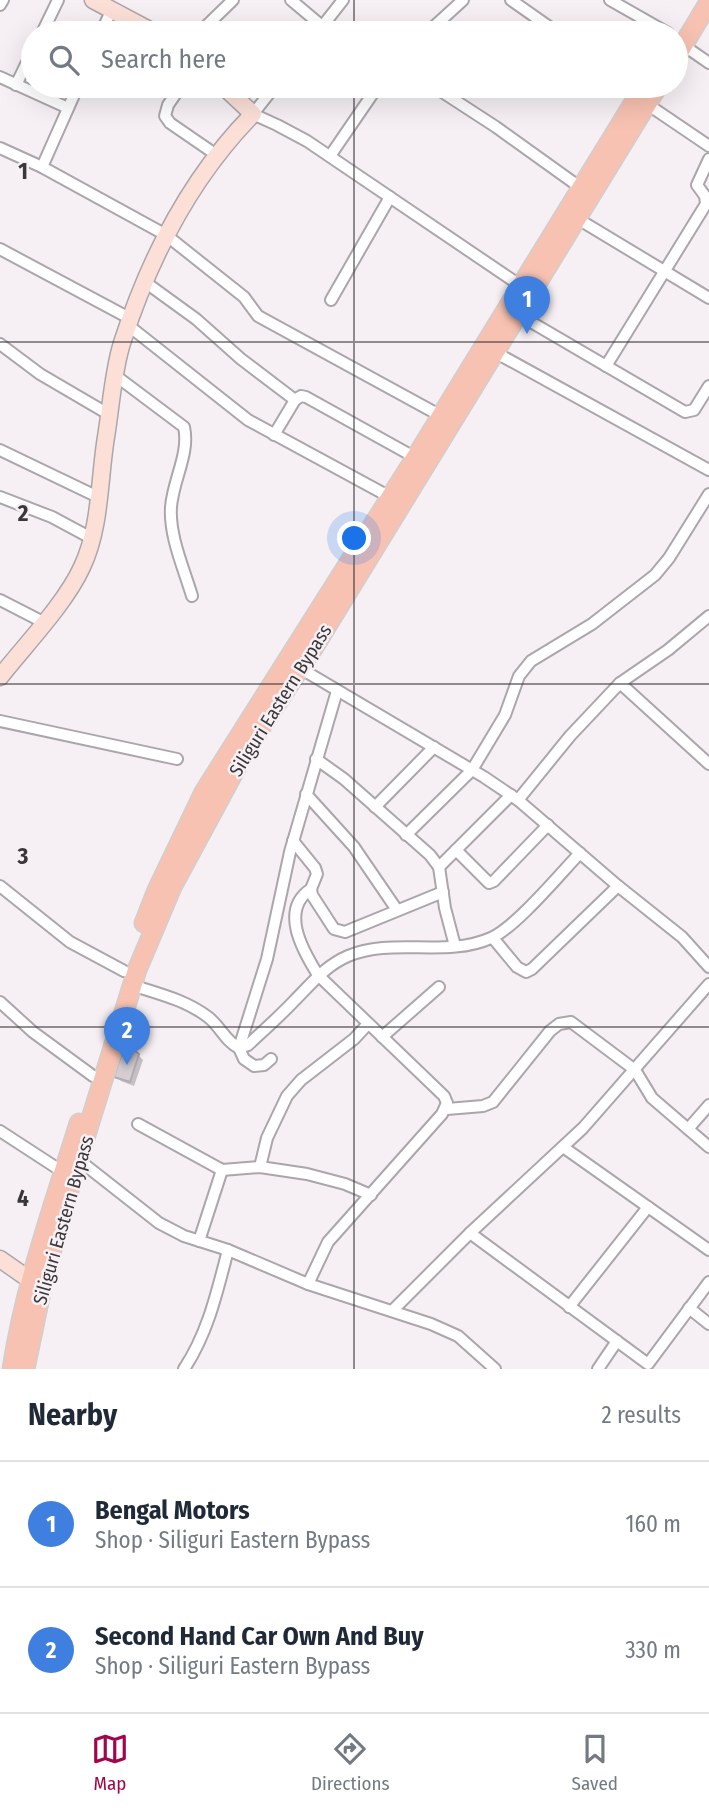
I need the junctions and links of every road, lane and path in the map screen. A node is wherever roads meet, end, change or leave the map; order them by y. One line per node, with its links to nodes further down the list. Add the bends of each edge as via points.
1 (3, 0): 12 (street)
2 (58, 0): 14 (street)
3 (93, 0): 13 (street)
4 (233, 0): 17 (street)
5 (291, 0): 18 (street)
6 (343, 0): 19 (street)
7 (463, 0): 20 (street)
8 (511, 0): 21 (street)
9 (610, 0): 22 (street)
10 (697, 0): 23 (main road)
11 (709, 2): 24 (main road)
12 (0, 5)
13 (112, 9): 15 (street); 16 (street)
14 (48, 21)
15 (106, 21)
16 (134, 21)
17 (211, 21)
18 (311, 21)
19 (326, 21)
20 (440, 21)
21 (541, 21)
22 (647, 21)
23 (688, 21)
24 (688, 31)
25 (688, 51): 26 (street)
26 (709, 63)
27 (21, 75): 29 (street)
28 (0, 77): 29 (street)
29 (16, 85): 30 (street)
30 (21, 87)
31 (45, 98): 41 (street)
32 (73, 98): 41 (street)
33 (173, 98): 45 (street, via 165,116 170,123)
34 (236, 98): 42 (street)
35 (266, 98): 42 (street)
36 (369, 98): 46 (street)
37 (451, 98): 49 (street)
38 (637, 98): 49 (main road, Siliguri Eastern Bypass)
39 (638, 98): 51 (main road, Siliguri Eastern Bypass)
40 (649, 98): 43 (street)
41 (68, 108): 48 (street)
42 (253, 114): 45 (street); 46 (street)
43 (709, 146)
44 (0, 148): 48 (street)
45 (218, 156): 52 (street)
46 (330, 156): 50 (street)
47 (709, 159): 54 (street, via 697,185 706,204)
48 (42, 167): 52 (street)
49 (581, 188): 56 (main road, Siliguri Eastern Bypass)
50 (390, 197): 56 (street); 58 (street)
51 (578, 219): 54 (street); 56 (main road, Siliguri Eastern Bypass)
52 (166, 235): 55 (street); 68 (street, via 244,297 258,316)
53 (0, 249): 60 (street)
54 (665, 272): 57 (street); 63 (street)
55 (145, 282): 60 (street); 66 (street)
56 (526, 290): 59 (main road, Siliguri Eastern Bypass); 62 (main road, Siliguri Eastern Bypass)
57 (709, 298)
58 (331, 300)
59 (519, 315): 62 (main road, Siliguri Eastern Bypass); 63 (street)
60 (130, 322): 64 (street); 69 (street, via 238,412)
61 (0, 344): 67 (street, via 40,374)
62 (490, 349): 68 (main road, Siliguri Eastern Bypass); 72 (street); 82 (main road, Siliguri Eastern Bypass)
63 (606, 366): 65 (street, via 685,412 694,410)
64 (116, 376): 67 (street); 78 (street, via 184,427 186,438 171,510)
65 (709, 386)
66 (295, 400): 69 (street); 71 (street, via 306,397)
67 (110, 415): 74 (street)
68 (441, 416): 71 (main road, Siliguri Eastern Bypass)
69 (274, 435): 75 (street)
70 (0, 450): 74 (street)
71 (416, 458): 75 (main road, Siliguri Eastern Bypass)
72 (709, 470)
73 (709, 494): 91 (street, via 655,575 592,625 531,661)
74 (98, 497): 77 (street)
75 (390, 497): 82 (main road, Siliguri Eastern Bypass)
76 (0, 498): 77 (street, via 52,517)
77 (91, 538): 81 (street, via 69,590)
78 (192, 596)
79 (0, 600): 81 (street)
80 (709, 616): 84 (street)
81 (43, 622): 83 (street)
82 (293, 664): 85 (street); 110 (main road, Siliguri Eastern Bypass, via 157,890)
83 (0, 677)
84 (620, 683): 90 (street); 93 (street)
85 (337, 691): 87 (street); 89 (street)
86 (0, 721): 88 (street)
87 (434, 747): 91 (street); 94 (street)
88 (177, 759)
89 (316, 759): 92 (street); 94 (street)
90 (709, 764)
91 (472, 770): 93 (street); 96 (street)
92 (306, 794): 97 (street); 105 (street, via 354,847)
93 (514, 797): 95 (street); 98 (street)
94 (375, 807): 96 (street)
95 (548, 825): 98 (street, via 489,883); 99 (street)
96 (407, 835): 100 (street)
97 (293, 841): 103 (street, via 317,873); 116 (street, via 267,959)
98 (456, 850): 100 (street)
99 (580, 853): 102 (street); 106 (street)
100 (439, 867): 104 (street)
101 (0, 886): 110 (street, via 69,942)
102 (618, 886): 106 (street, via 526,972); 108 (street, via 682,937)
103 (311, 889): 105 (street, via 339,932); 109 (street, via 301,897 296,911 296,932)
104 (443, 892): 105 (street); 107 (street)
105 (397, 910)
106 (493, 937): 107 (street)
107 (455, 946): 109 (street, via 367,951 332,964)
108 (709, 967)
109 (318, 975): 114 (street); 116 (street, via 248,1045)
110 (128, 978): 116 (street, via 203,1013); 119 (main road, Siliguri Eastern Bypass); 127 (main road, Siliguri Eastern Bypass)
111 (709, 985): 118 (street)
112 (439, 986): 115 (street)
113 (0, 1002): 119 (street)
114 (368, 1024): 115 (street); 128 (street, via 287,1096)
115 (382, 1037): 121 (street, via 444,1096)
116 (239, 1048): 117 (street, via 254,1066)
117 (271, 1059)
118 (635, 1070): 121 (street, via 565,1021 550,1031 493,1102); 123 (street, via 652,1098); 125 (street)
119 (93, 1076): 130 (main road, Siliguri Eastern Bypass)
120 (709, 1105): 123 (street)
121 (447, 1109): 131 (street)
122 (138, 1124): 129 (street)
123 (688, 1129): 126 (street)
124 (0, 1131): 130 (street)
125 (563, 1147): 132 (street); 133 (street)
126 (709, 1147)
127 (80, 1161): 134 (street, via 159,1223); 147 (main road, Siliguri Eastern Bypass, via 44,1278)
128 (250, 1168): 129 (street); 131 (street, via 320,1177)
129 (222, 1170): 134 (street)
130 (63, 1172): 138 (main road, Siliguri Eastern Bypass)
131 (370, 1195): 140 (street, via 328,1242)
132 (648, 1207): 136 (street); 141 (street)
133 (470, 1233): 141 (street); 143 (street)
134 (199, 1241): 135 (street)
135 (228, 1250): 140 (street); 148 (street, via 206,1330)
136 (709, 1250)
137 (0, 1259): 138 (street)
138 (30, 1280): 146 (main road, Siliguri Eastern Bypass)
139 (709, 1282): 142 (street)
140 (308, 1284): 143 (street)
141 (569, 1307): 145 (street)
142 (689, 1308): 144 (street); 145 (street, via 648,1364)
143 (392, 1311): 149 (street, via 458,1336)
144 (709, 1324)
145 (617, 1341): 150 (street)
146 (12, 1369)
147 (25, 1369)
148 (184, 1369)
149 (495, 1369)
150 (598, 1369)

